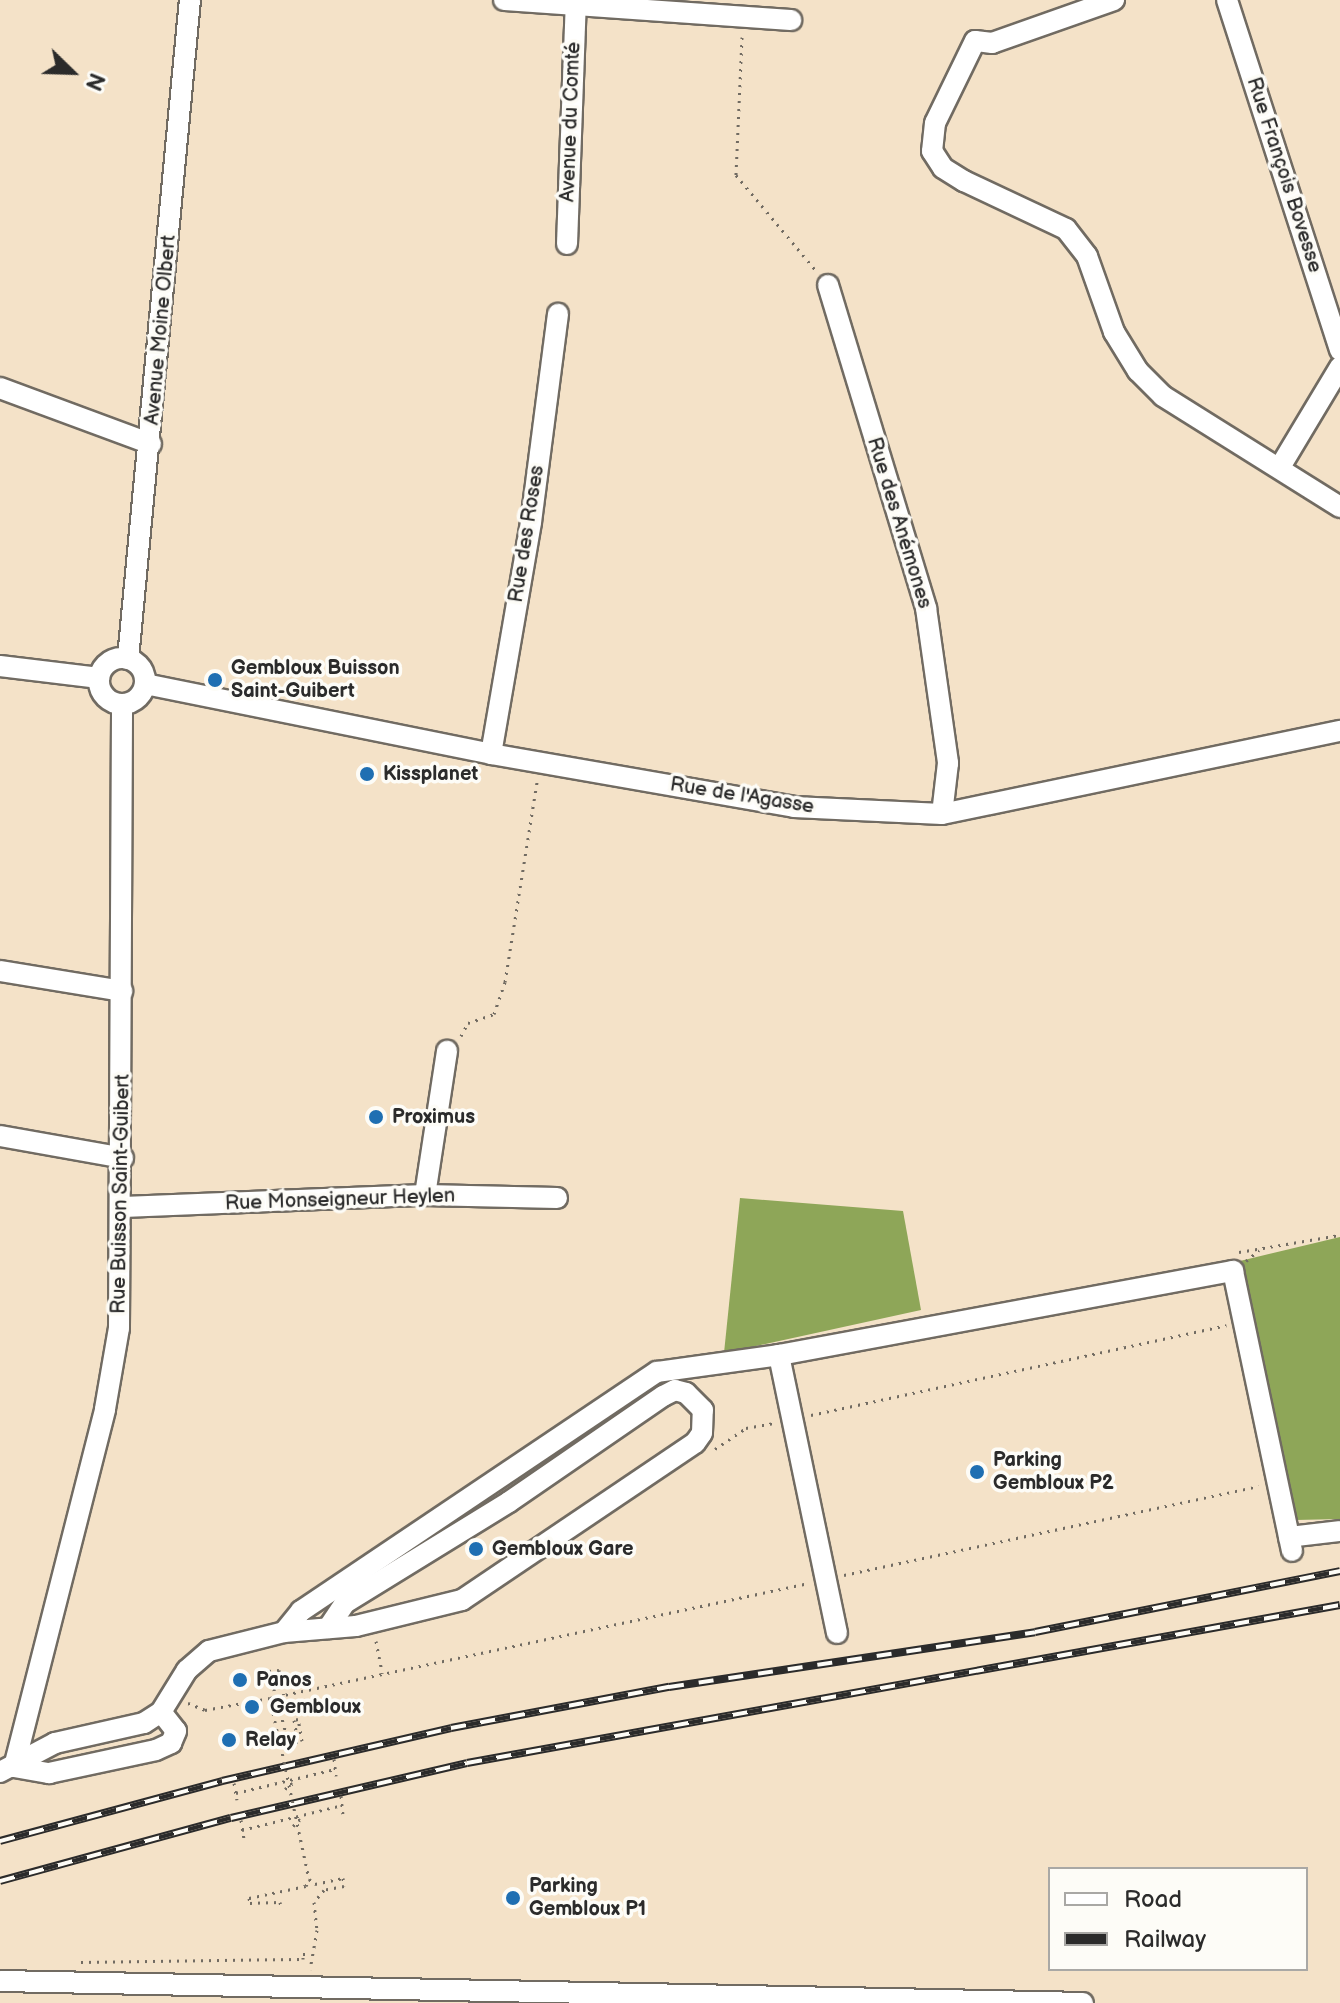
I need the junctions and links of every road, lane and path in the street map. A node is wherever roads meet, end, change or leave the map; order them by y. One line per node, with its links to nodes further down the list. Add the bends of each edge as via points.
1 (190, 0): 14 (street, Avenue Moine Olbert)
2 (504, 0): 5 (street)
3 (1114, 0): 15 (street, via 992,43 975,41 935,123 932,151 943,168 964,181 1066,229 1087,256 1114,332 1138,371 1163,396)
4 (1227, 0): 11 (street, Rue François Bovesse)
5 (576, 3): 6 (street); 8 (street, Avenue du Comté)
6 (743, 17): 7 (street); 9 (path, via 736,175)
7 (791, 20)
8 (567, 244)
9 (828, 285): 25 (street, Rue des Anémones, via 926,608 948,763)
10 (558, 314): 23 (street, Rue des Roses, via 531,522)
11 (1340, 350)
12 (1340, 367): 15 (street)
13 (0, 388): 14 (street)
14 (151, 444): 17 (street, Avenue Moine Olbert)
15 (1280, 467): 16 (street)
16 (1340, 507)
17 (128, 659): 19 (street, via 113,660); 20 (street, via 142,671)
18 (0, 666): 19 (street)
19 (99, 678): 21 (street, via 107,699)
20 (145, 684): 21 (street, via 134,700); 23 (street, Rue de l'Agasse)
21 (122, 704): 27 (street, Rue Buisson Saint-Guibert)
22 (1340, 731): 25 (street, Rue de l'Agasse)
23 (491, 754): 24 (street, Rue de l'Agasse)
24 (540, 762): 25 (street, Rue de l'Agasse, via 794,807); 28 (path, via 505,982 494,1014 468,1023)
25 (942, 814)
26 (0, 971): 27 (street)
27 (122, 991): 30 (street, Rue Buisson Saint-Guibert)
28 (447, 1051): 31 (street)
29 (0, 1136): 30 (street)
30 (123, 1158): 33 (street, Rue Buisson Saint-Guibert)
31 (425, 1195): 32 (street, Rue Monseigneur Heylen); 33 (street, Rue Monseigneur Heylen)
32 (557, 1198)
33 (123, 1207): 54 (street, Rue Buisson Saint-Guibert, via 119,1328 105,1409)
34 (1246, 1321): 35 (street, via 1233,1271); 36 (path); 38 (street, via 1290,1544)
35 (779, 1355): 36 (street); 40 (street, via 657,1372 301,1611)
36 (791, 1419): 37 (path, via 746,1428); 41 (street)
37 (708, 1454)
38 (1340, 1531)
39 (328, 1628): 39 (street, via 345,1603 509,1502 663,1396 675,1390 686,1393 703,1410 702,1433 695,1443 462,1600 434,1611); 40 (street)
40 (284, 1632): 47 (street, via 209,1651 187,1670)
41 (837, 1633)
42 (375, 1640): 43 (path)
43 (383, 1674)
44 (374, 1676): 45 (path)
45 (284, 1695): 46 (path); 48 (path, via 279,1670 269,1671 277,1712)
46 (270, 1698): 47 (path, via 205,1710); 49 (path)
47 (167, 1705): 54 (street, via 144,1723 55,1743); 54 (street, via 176,1731 171,1743 156,1750 49,1773)
48 (282, 1711): 49 (path); 51 (path, via 287,1737)
49 (273, 1713): 51 (path)
50 (297, 1735): 52 (path, via 298,1719 302,1741)
51 (279, 1738): 52 (path, bridge)
52 (280, 1746): 57 (path, bridge)
53 (334, 1759): 55 (path)
54 (7, 1769)
55 (335, 1769): 56 (path); 57 (path)
56 (336, 1776)
57 (287, 1781): 59 (path, bridge, via 292,1784); 60 (path); 65 (path, bridge)
58 (234, 1783): 60 (path)
59 (285, 1789)
60 (236, 1793): 62 (path)
61 (341, 1796): 63 (path)
62 (237, 1800)
63 (342, 1805): 64 (path); 65 (path)
64 (343, 1814)
65 (294, 1817): 67 (path, bridge, via 300,1820); 68 (path); 70 (path, bridge)
66 (241, 1820): 68 (path)
67 (293, 1826)
68 (242, 1830): 69 (path)
69 (244, 1838)
70 (309, 1879): 71 (path, via 307,1886 249,1898 250,1903 280,1902); 72 (path, via 315,1884 343,1878 344,1886 324,1890 314,1902 317,1930)
71 (281, 1907)
72 (310, 1954): 73 (path); 75 (path, via 303,1954 303,1959 100,1958 63,1966)
73 (310, 1967)
74 (0, 1981): 75 (street)
75 (61, 1983): 76 (street)
76 (1083, 2003)

